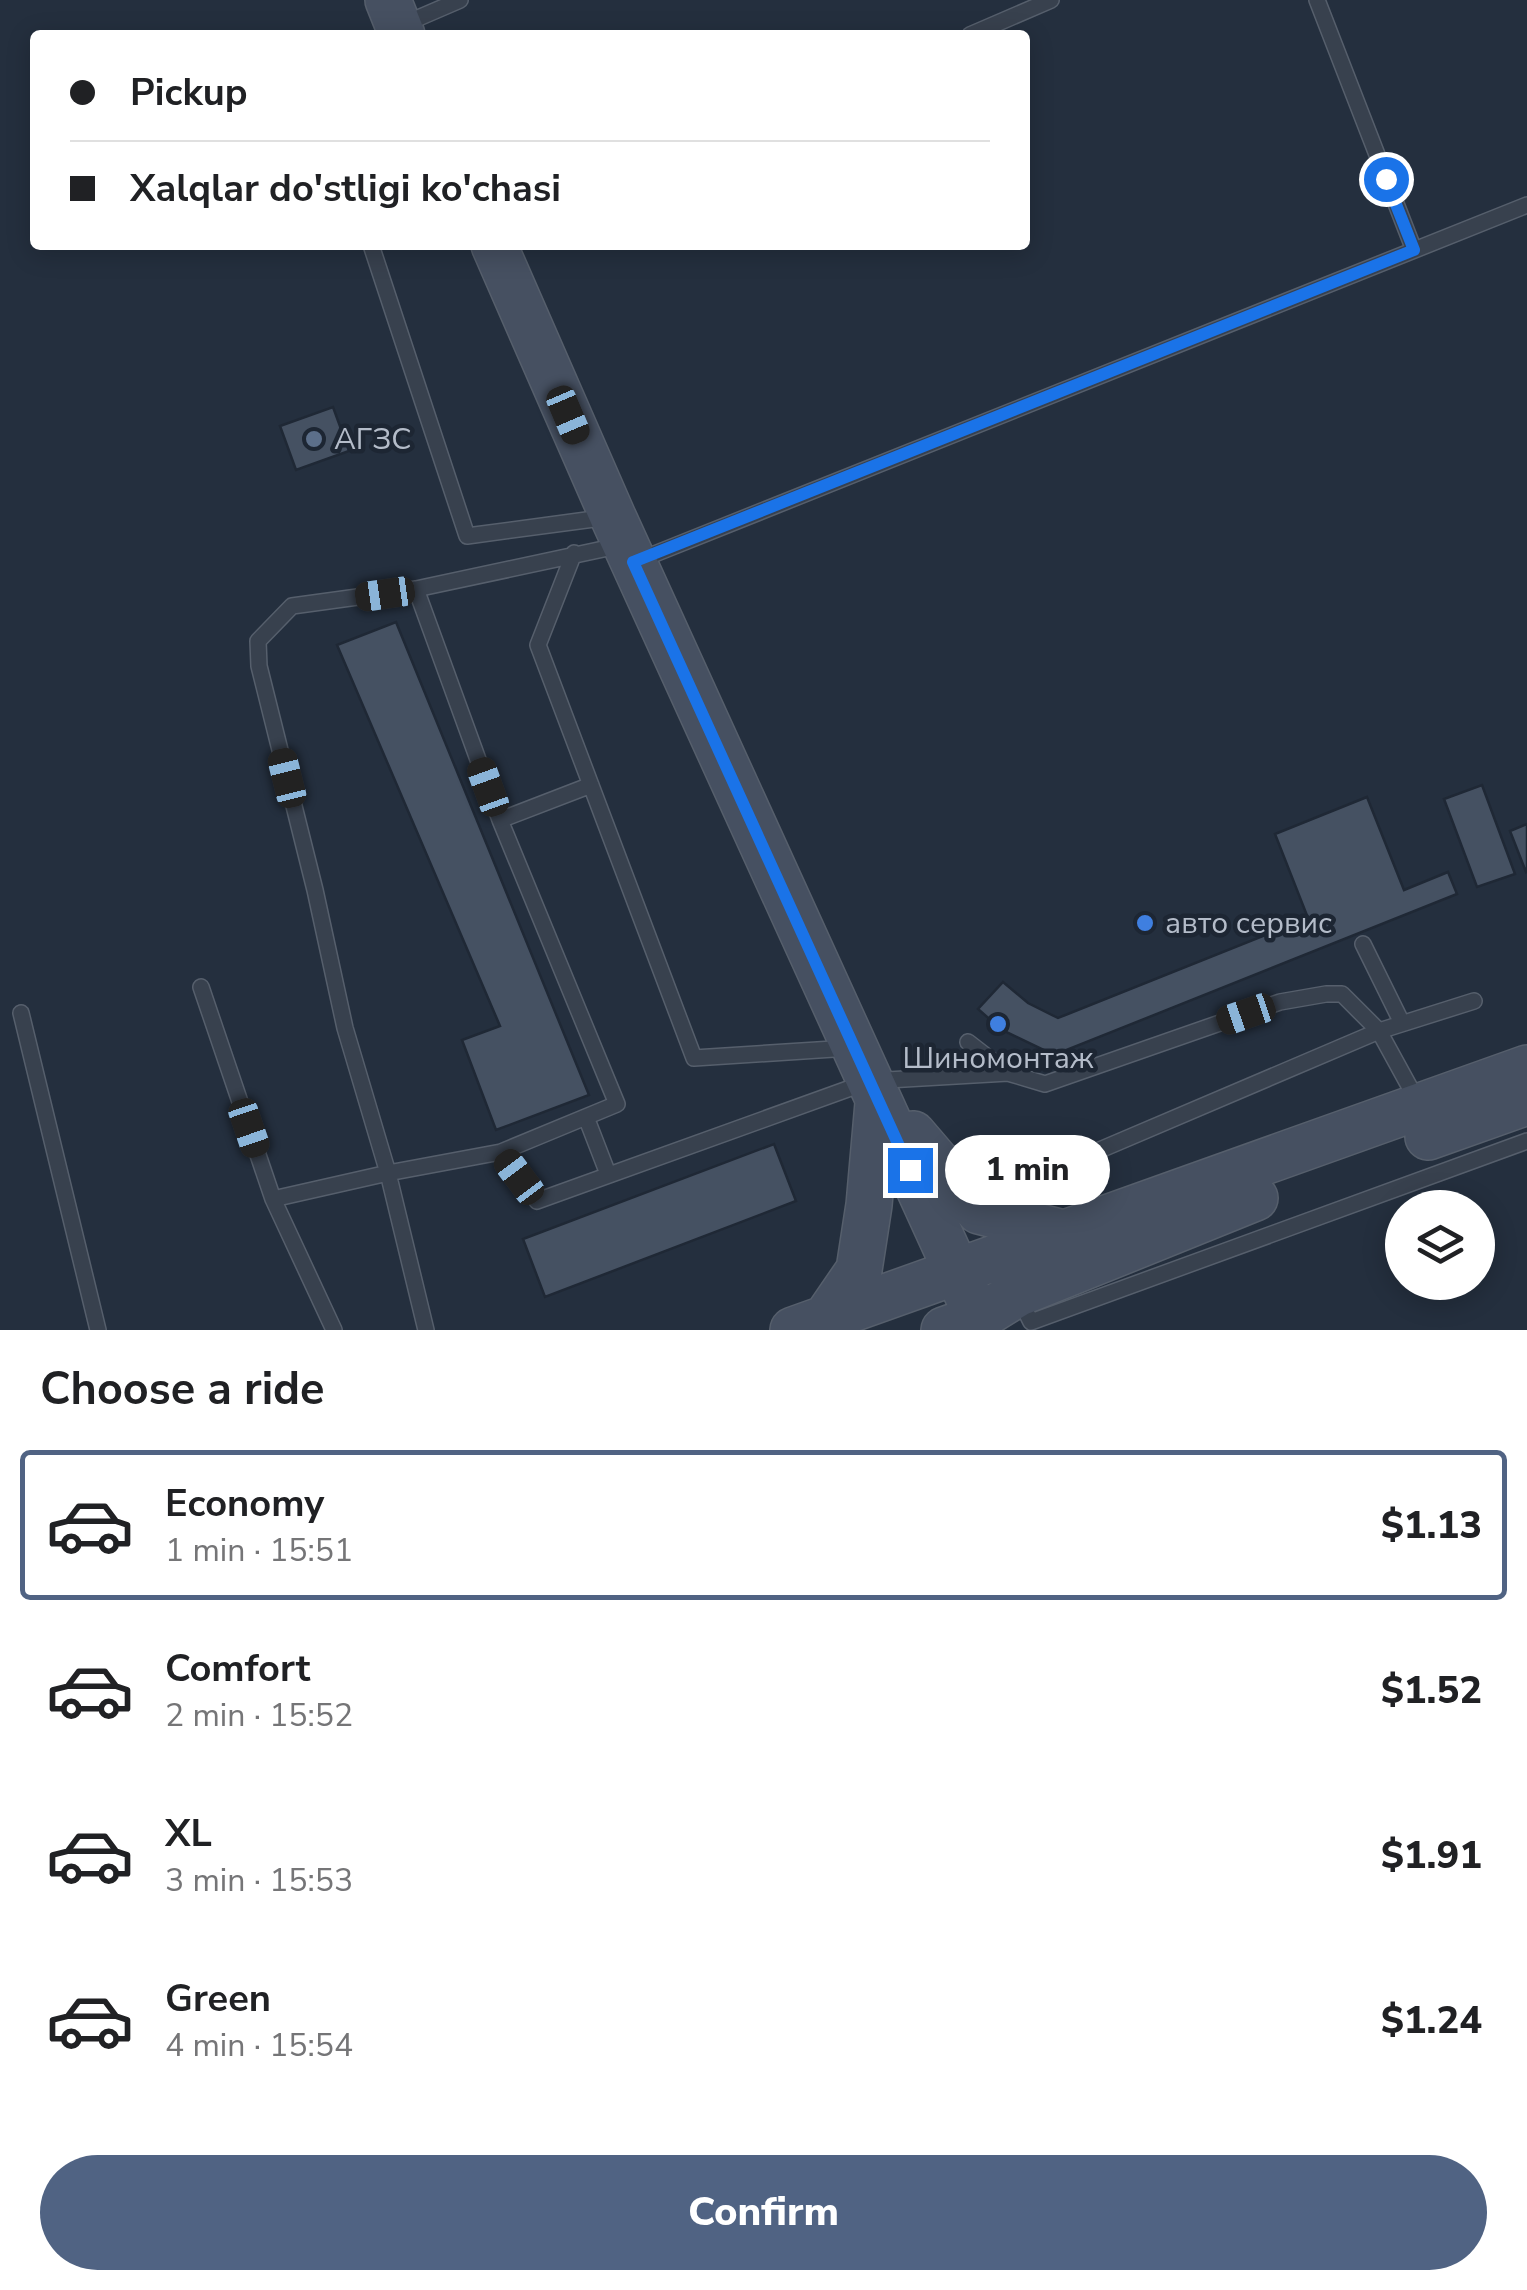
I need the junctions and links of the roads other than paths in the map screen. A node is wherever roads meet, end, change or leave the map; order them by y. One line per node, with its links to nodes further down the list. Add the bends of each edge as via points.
1 (460, 0): 4 (lane)
2 (1051, 0): 5 (lane)
3 (1317, 0): 9 (lane)
4 (396, 21)
5 (982, 30)
6 (1527, 205): 9 (lane)
7 (373, 250): 10 (lane, via 467,536)
8 (496, 250): 10 (main road)
9 (1414, 250): 10 (lane)
10 (624, 541): 11 (lane); 24 (main road)
11 (574, 554): 12 (lane); 13 (lane, via 538,645)
12 (416, 590): 14 (lane); 31 (lane, via 292,606 258,641 345,1028)
13 (591, 785): 14 (lane); 24 (lane, via 694,1058)
14 (500, 820): 27 (lane, via 617,1104)
15 (1363, 944): 19 (lane)
16 (201, 987): 33 (lane)
17 (1474, 1001): 19 (lane)
18 (21, 1013): 39 (lane)
19 (1402, 1024): 20 (lane)
20 (1379, 1031): 23 (lane, via 1342,994 1326,994 1280,1002 1045,1084); 26 (lane); 30 (lane)
21 (968, 1042): 23 (lane)
22 (1527, 1068): 26 (main road)
23 (1008, 1073): 24 (lane)
24 (867, 1077): 32 (lane); 34 (main road, via 979,1211); 35 (main road); 37 (main road, via 869,1205 858,1270)
25 (1527, 1102): 36 (main road, via 1213,1212)
26 (1421, 1107): 34 (main road)
27 (586, 1116): 29 (lane); 32 (lane)
28 (1527, 1141): 36 (lane)
29 (500, 1152): 31 (lane); 32 (lane, via 537,1201)
30 (1074, 1160)
31 (388, 1173): 33 (lane); 41 (lane)
32 (608, 1174)
33 (273, 1199): 40 (lane)
34 (1063, 1233): 35 (main road)
35 (958, 1270): 37 (main road); 38 (main road)
36 (1027, 1315): 38 (main road)
37 (809, 1324)
38 (961, 1324)
39 (98, 1330)
40 (334, 1330)
41 (426, 1330)

